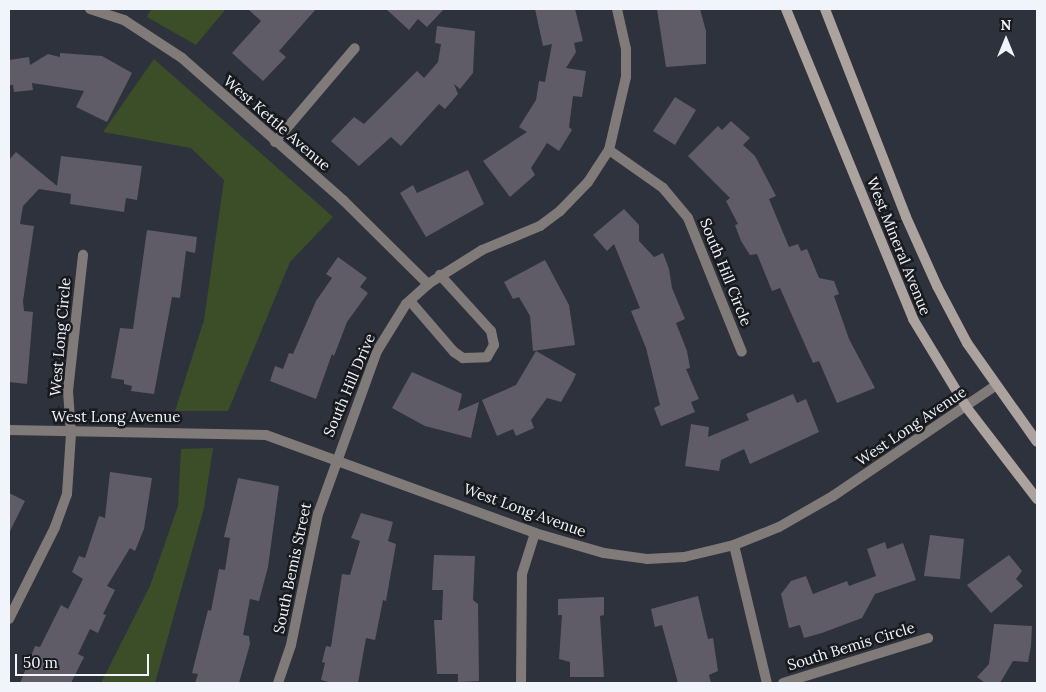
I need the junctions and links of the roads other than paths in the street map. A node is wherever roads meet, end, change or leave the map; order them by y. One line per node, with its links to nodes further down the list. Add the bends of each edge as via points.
1 (90, 9): 6 (street, West Kettle Avenue, via 124,20 167,46)
2 (616, 9): 7 (street, South Hill Drive, via 626,49 626,77)
3 (786, 9): 14 (main road, West Mineral Avenue, via 894,280 934,358)
4 (825, 9): 13 (main road, West Mineral Avenue, via 921,251 953,317)
5 (355, 48): 6 (street)
6 (275, 142): 10 (street, West Kettle Avenue, via 343,200)
7 (609, 150): 9 (street, South Hill Drive, via 588,182 560,211 526,233 482,250); 12 (street, South Hill Circle, via 663,188 688,218)
8 (83, 255): 16 (street, West Long Circle, via 69,381)
9 (440, 274): 10 (street, South Hill Drive); 11 (street, via 491,331 494,346 488,357 463,358 454,352)
10 (428, 284): 11 (street, South Hill Drive)
11 (410, 301): 18 (street, South Hill Drive, via 377,351)
12 (742, 352)
13 (995, 386): 14 (street, West Long Avenue); 17 (main road, West Mineral Avenue)
14 (966, 408): 19 (main road, West Mineral Avenue); 21 (street, West Long Avenue, via 779,528)
15 (9, 430): 16 (street, West Long Avenue)
16 (71, 433): 18 (street, West Long Avenue, via 239,431 292,441); 22 (street, West Long Circle, via 67,494 55,528)
17 (1037, 442)
18 (336, 458): 20 (street, West Long Avenue); 24 (street, South Bemis Street, via 318,514 291,645)
19 (1037, 499)
20 (535, 532): 21 (street, West Long Avenue, via 604,553 647,559 684,557); 25 (street, via 522,574)
21 (734, 545): 26 (street)
22 (9, 619)
23 (928, 638): 27 (street, South Bemis Circle)
24 (278, 683)
25 (521, 683)
26 (767, 683)
27 (783, 683)

